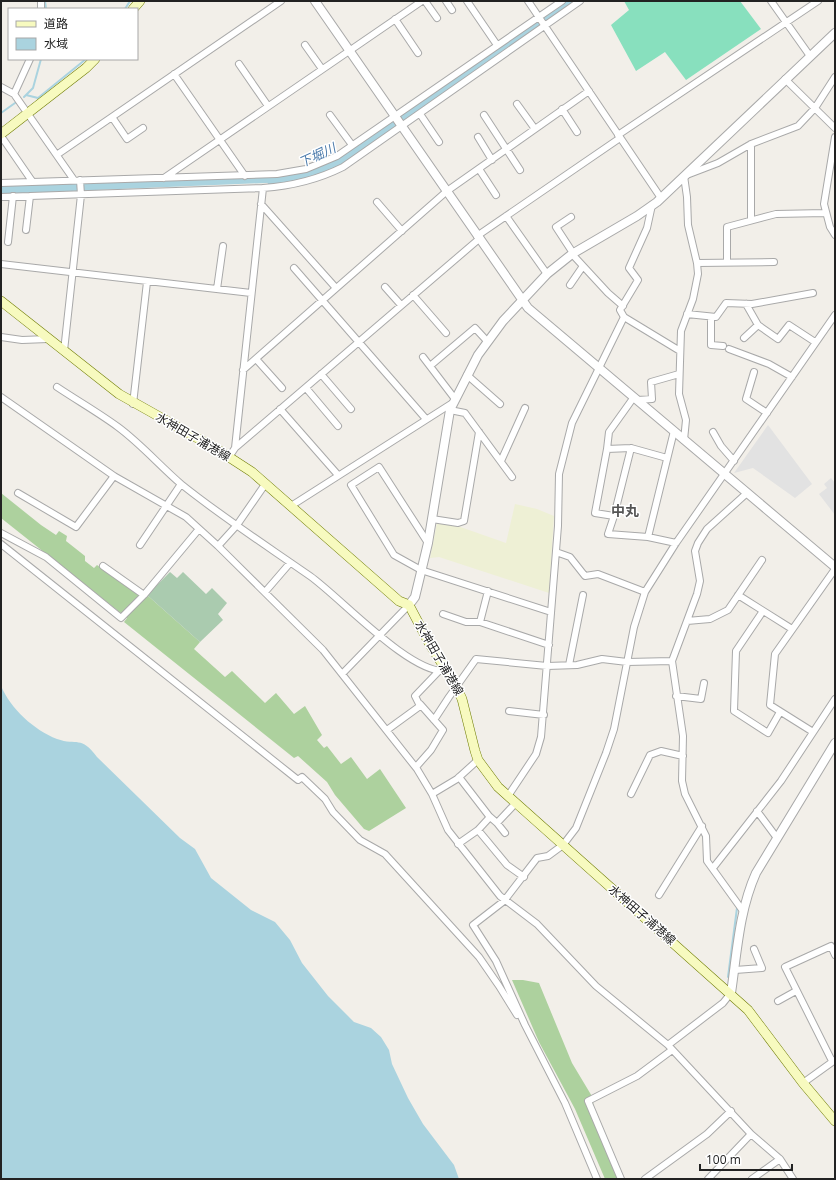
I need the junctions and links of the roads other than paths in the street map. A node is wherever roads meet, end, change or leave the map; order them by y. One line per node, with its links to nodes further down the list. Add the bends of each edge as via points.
1 (281, 1): 28 (street)
2 (315, 1): 21 (street)
3 (422, 1): 15 (street)
4 (425, 1): 14 (street)
5 (446, 1): 12 (street)
6 (467, 1): 20 (street)
7 (528, 1): 13 (street)
8 (562, 1): 13 (street)
9 (580, 1): 17 (street)
10 (771, 1): 16 (street)
11 (818, 1): 16 (street)
12 (452, 10)
13 (539, 17): 17 (street); 20 (street)
14 (437, 18)
15 (395, 19): 21 (street); 22 (street)
16 (786, 23): 23 (street); 50 (street)
17 (545, 25): 32 (street); 39 (street)
18 (835, 33): 23 (street)
19 (305, 45): 27 (street)
20 (497, 45): 41 (street)
21 (349, 50): 27 (street); 41 (street)
22 (418, 53)
23 (810, 56): 30 (street)
24 (30, 60): 33 (street)
25 (94, 60): 38 (main road)
26 (239, 64): 35 (street)
27 (322, 69): 35 (street)
28 (174, 74): 43 (street); 53 (street)
29 (835, 77): 36 (street)
30 (785, 79): 36 (street); 63 (street)
31 (1, 87): 33 (street)
32 (589, 91): 37 (street); 50 (street)
33 (14, 94): 38 (street)
34 (517, 104): 47 (street)
35 (268, 106): 53 (street)
36 (815, 108): 46 (street); 55 (street, via 798,126)
37 (562, 109): 47 (street); 48 (street)
38 (28, 112): 49 (main road); 58 (street)
39 (420, 114): 44 (street); 54 (street)
40 (330, 115): 56 (street)
41 (394, 116): 44 (street); 56 (street)
42 (484, 116): 57 (street)
43 (112, 117): 45 (street, via 127,139); 58 (street)
44 (402, 126): 68 (street, via 329,174 302,183); 69 (street)
45 (143, 128)
46 (835, 128)
47 (535, 129): 57 (street)
48 (577, 132)
49 (1, 135): 66 (street)
50 (619, 136): 75 (street); 80 (street)
51 (478, 137): 59 (street)
52 (835, 137): 79 (street, via 824,204)
53 (220, 139): 62 (street); 64 (street)
54 (439, 142)
55 (751, 144): 63 (street, via 718,163); 82 (street)
56 (352, 145): 62 (street, via 337,156 306,169 292,173)
57 (507, 149): 59 (street); 61 (street)
58 (58, 154): 65 (street)
59 (492, 160): 60 (street)
60 (479, 169): 69 (street); 71 (street)
61 (520, 170)
62 (245, 176): 64 (street)
63 (684, 176): 75 (street); 92 (street, via 688,225)
64 (164, 178): 65 (street)
65 (77, 180): 66 (street); 70 (street)
66 (32, 182): 67 (street)
67 (1, 183)
68 (263, 188): 70 (street); 77 (street)
69 (447, 191): 84 (street); 86 (street)
70 (81, 195): 73 (street); 96 (street)
71 (496, 195)
72 (14, 196): 73 (street); 74 (street); 87 (street)
73 (30, 196): 83 (street)
74 (1, 197)
75 (661, 198): 78 (street)
76 (377, 202): 84 (street)
77 (261, 204): 101 (street); 103 (street)
78 (652, 205): 89 (street); 111 (street, via 647,228 629,268 638,280)
79 (825, 213): 82 (street, via 776,214); 85 (street)
80 (506, 216): 86 (street); 97 (street)
81 (571, 217): 89 (street, via 556,227)
82 (751, 220): 90 (street, via 727,227)
83 (26, 230)
84 (402, 231): 101 (street)
85 (835, 235)
86 (478, 237): 105 (street); 108 (street)
87 (8, 242)
88 (223, 246): 102 (street)
89 (573, 254): 94 (street); 97 (street)
90 (727, 262): 91 (street); 92 (street)
91 (774, 262)
92 (697, 263): 112 (street, via 698,274)
93 (1, 264): 96 (street)
94 (583, 266): 99 (street); 111 (street, via 608,294)
95 (294, 268): 106 (street)
96 (73, 273): 98 (street); 124 (street)
97 (547, 274): 108 (street)
98 (147, 282): 102 (street); 141 (street)
99 (570, 285)
100 (385, 287): 110 (street)
101 (336, 288): 106 (street)
102 (217, 289): 103 (street)
103 (251, 293): 130 (street)
104 (813, 293): 109 (street)
105 (413, 295): 110 (street); 117 (street)
106 (323, 300): 122 (street); 127 (street)
107 (1, 301): 120 (main road, 水神田子浦港線)
108 (523, 301): 121 (street); 129 (street, via 528,308)
109 (746, 304): 115 (street, via 726,303 716,317); 116 (street)
110 (401, 305): 122 (street)
111 (623, 306): 114 (street, via 620,310)
112 (687, 314): 115 (street); 125 (street, via 681,331)
113 (835, 315): 123 (street)
114 (624, 317): 125 (street); 129 (street)
115 (711, 318): 135 (street, via 711,345 769,364)
116 (758, 326): 119 (street); 123 (street, via 778,339 790,325)
117 (446, 334)
118 (1, 337): 120 (street, via 22,340)
119 (744, 338)
120 (48, 339): 124 (main road, 水神田子浦港線)
121 (487, 341): 128 (street, via 475,328); 134 (street)
122 (359, 342): 132 (street); 148 (street)
123 (815, 342): 135 (street)
124 (64, 351): 141 (main road, 水神田子浦港線)
125 (680, 351): 133 (street)
126 (424, 357): 128 (street)
127 (256, 359): 130 (street); 137 (street)
128 (430, 366): 142 (street)
129 (599, 367): 140 (street); 182 (street, via 572,423 559,474)
130 (243, 370): 154 (street)
131 (754, 372): 147 (street, via 746,400)
132 (321, 374): 138 (street); 145 (street)
133 (679, 374): 140 (street, via 651,382 652,399); 153 (street, via 679,394 686,420)
134 (467, 375): 142 (street); 143 (street)
135 (792, 377): 147 (street)
136 (58, 387): 166 (street, via 119,428)
137 (282, 388)
138 (306, 388): 146 (street); 149 (street)
139 (1, 397): 163 (street)
140 (636, 399): 150 (street); 155 (street, via 609,432)
141 (133, 404): 157 (main road, 水神田子浦港線)
142 (453, 404): 148 (street); 151 (street, via 465,413); 172 (street)
143 (500, 404)
144 (525, 408): 159 (street)
145 (351, 409)
146 (280, 410): 154 (street); 162 (street)
147 (767, 413): 160 (street)
148 (426, 418): 162 (street)
149 (338, 426)
150 (674, 431): 153 (street); 158 (street)
151 (479, 432): 159 (street); 172 (street, via 464,521 458,523)
152 (714, 432): 160 (street, via 721,446)
153 (684, 440): 161 (street)
154 (234, 448): 157 (street)
155 (607, 448): 156 (street); 171 (street, via 595,512)
156 (631, 448): 158 (street); 171 (street)
157 (229, 457): 165 (main road, 水神田子浦港線)
158 (667, 458): 176 (street)
159 (501, 461): 164 (street)
160 (734, 461): 161 (street)
161 (725, 474): 168 (street); 178 (street)
162 (338, 475): 170 (street)
163 (114, 476): 167 (street, via 76,527); 169 (street)
164 (512, 477)
165 (266, 483): 170 (main road, 水神田子浦港線); 173 (street)
166 (181, 484): 169 (street); 173 (street)
167 (18, 493)
168 (747, 493): 186 (street); 198 (street, via 707,529 698,543 696,551 700,581)
169 (166, 506): 174 (street, via 186,517); 180 (street)
170 (292, 506): 194 (main road, 水神田子浦港線, via 399,601)
171 (614, 516): 176 (street, via 608,534)
172 (432, 519): 177 (street)
173 (237, 525): 181 (street); 184 (street)
174 (199, 529): 181 (street); 191 (street)
175 (1, 533): 191 (street, via 46,557 121,618)
176 (648, 537): 178 (street)
177 (428, 543): 187 (street); 187 (street, via 379,468 351,485 394,555)
178 (676, 543): 190 (street)
179 (1, 544): 249 (street, via 298,780 302,777 310,784 360,840 385,854 479,957)
180 (140, 545)
181 (218, 546): 188 (street)
182 (556, 552): 190 (street, via 570,557 585,576 598,574); 196 (street)
183 (762, 560): 193 (street)
184 (290, 563): 188 (street); 201 (street, via 310,576)
185 (103, 566): 191 (street)
186 (835, 568): 200 (street)
187 (421, 570): 189 (street); 194 (street, via 415,597)
188 (265, 592): 208 (street)
189 (488, 592): 196 (street); 199 (street)
190 (645, 592): 204 (street)
191 (144, 594)
192 (583, 595): 205 (street)
193 (738, 595): 195 (street); 198 (street, via 728,610 719,616)
194 (409, 605): 201 (street); 207 (main road, 水神田子浦港線)
195 (763, 611): 200 (street); 215 (street, via 736,651 734,710 768,733)
196 (551, 612): 202 (street)
197 (444, 614): 199 (street, via 466,622)
198 (687, 621): 203 (street)
199 (480, 622): 202 (street)
200 (792, 629): 215 (street, via 775,654 770,705)
201 (379, 635): 207 (street, via 420,665); 208 (street)
202 (549, 644): 206 (street)
203 (672, 661): 204 (street); 211 (street)
204 (627, 662): 205 (street, via 602,659); 237 (street, via 614,729 606,753 576,828)
205 (570, 665): 206 (street)
206 (547, 666): 210 (street, via 476,659); 216 (street)
207 (442, 672): 210 (main road, 水神田子浦港線); 213 (street, via 415,696)
208 (343, 673): 218 (street)
209 (704, 683): 211 (street, via 701,699)
210 (457, 687): 217 (street); 222 (main road, 水神田子浦港線)
211 (676, 696): 221 (street, via 683,736)
212 (835, 699): 219 (street)
213 (420, 704): 217 (street); 218 (street)
214 (509, 711): 216 (street)
215 (780, 712): 219 (street)
216 (544, 715): 227 (street, via 542,737 536,754)
217 (434, 720): 223 (street, via 443,730 431,750)
218 (387, 730): 223 (street)
219 (813, 732): 229 (street, via 781,781)
220 (835, 743): 235 (street)
221 (683, 756): 226 (street, via 661,750 650,755); 232 (street, via 682,781 685,794)
222 (478, 760): 224 (street); 227 (main road, 水神田子浦港線)
223 (416, 767): 225 (street)
224 (459, 777): 225 (street); 230 (street)
225 (432, 794): 236 (street, via 445,824)
226 (631, 794)
227 (508, 796): 237 (main road, 水神田子浦港線)
228 (513, 806): 231 (street)
229 (757, 811): 235 (street); 238 (street)
230 (490, 817): 231 (street); 233 (street)
231 (496, 823): 234 (street)
232 (702, 826): 238 (street, via 706,836 707,860); 240 (street)
233 (478, 830): 236 (street); 239 (street, via 507,865)
234 (505, 833)
235 (777, 838): 242 (street, via 756,873)
236 (458, 844): 241 (street)
237 (563, 845): 239 (street, via 548,856 537,858); 247 (main road, 水神田子浦港線)
238 (713, 868): 242 (street)
239 (524, 877): 241 (street)
240 (659, 895)
241 (504, 900): 249 (street, via 473,925 496,961); 250 (street, via 537,924 596,986)
242 (743, 911): 245 (street)
243 (754, 949): 245 (street, via 762,968)
244 (835, 955): 246 (street, via 831,946 785,967)
245 (735, 970): 247 (street)
246 (796, 991): 248 (street); 251 (street)
247 (731, 993): 250 (street, via 723,1004); 252 (main road, 水神田子浦港線, via 757,1020)
248 (778, 1001)
249 (525, 1026): 257 (street, via 565,1103)
250 (670, 1048): 253 (street); 258 (street, via 637,1076 588,1101)
251 (833, 1060): 252 (street)
252 (803, 1083): 254 (main road, 水神田子浦港線)
253 (731, 1111): 255 (street); 259 (street, via 708,1134)
254 (835, 1121)
255 (751, 1134): 256 (street); 260 (street)
256 (780, 1159): 261 (street); 262 (street)
257 (598, 1179)
258 (621, 1179)
259 (645, 1179)
260 (708, 1179)
261 (752, 1179)
262 (793, 1179)

